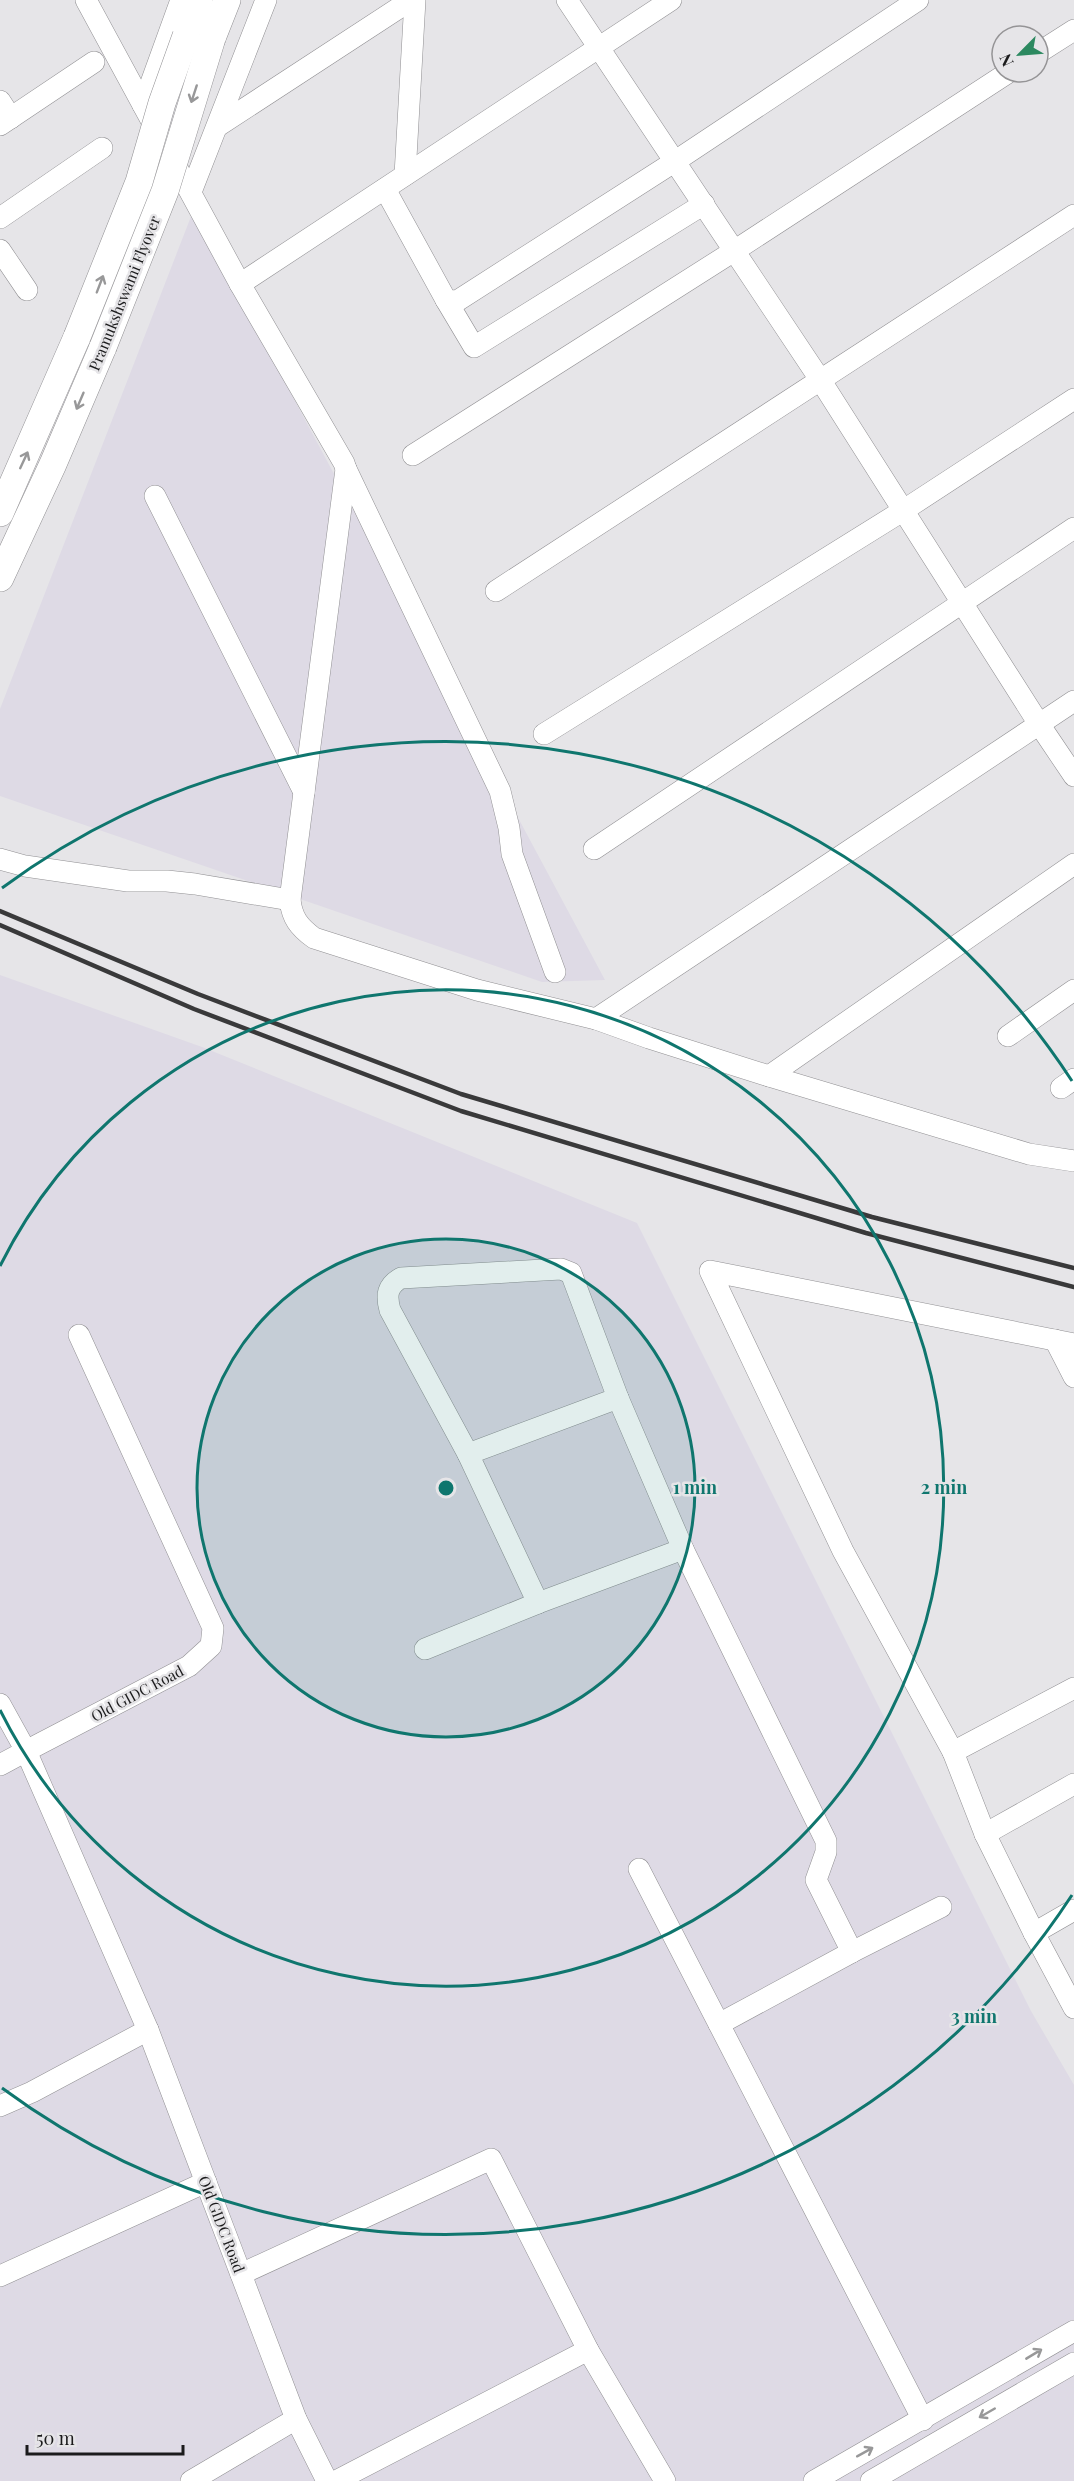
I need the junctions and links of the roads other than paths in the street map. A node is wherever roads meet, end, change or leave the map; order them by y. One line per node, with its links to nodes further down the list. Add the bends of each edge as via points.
1 (86, 0): 15 (street)
2 (181, 0): 15 (street)
3 (199, 0): 37 (main road, Pramukshswami Flyover, one-way to 3, bridge, via 95,297 139,182)
4 (226, 0): 39 (main road, Pramukshswami Flyover, one-way to 39, bridge, via 165,191 120,307)
5 (266, 0): 17 (street)
6 (413, 0): 17 (street); 20 (street)
7 (567, 0): 12 (street)
8 (671, 0): 12 (street)
9 (918, 0): 19 (street)
10 (1074, 30): 11 (street)
11 (1050, 45)
12 (599, 48): 19 (street); 20 (street)
13 (94, 62): 16 (street)
14 (991, 84): 27 (street)
15 (142, 105): 22 (street)
16 (4, 115)
17 (218, 126): 22 (street)
18 (102, 148): 25 (street)
19 (674, 162): 23 (street); 30 (street, via 465,298)
20 (405, 175): 21 (street)
21 (385, 189): 28 (street); 30 (street)
22 (191, 192): 28 (street)
23 (704, 204): 27 (street); 30 (street, via 474,347)
24 (1074, 215): 31 (street)
25 (0, 218)
26 (0, 250): 29 (street)
27 (734, 251): 31 (street); 33 (street)
28 (240, 284): 34 (street)
29 (27, 290)
30 (446, 300)
31 (821, 381): 36 (street); 40 (street)
32 (1074, 399): 36 (street)
33 (412, 455)
34 (346, 469): 46 (street); 51 (street, via 500,791 512,854)
35 (155, 496): 46 (street)
36 (904, 510): 41 (street); 44 (street)
37 (0, 513)
38 (1074, 528): 41 (street)
39 (0, 578)
40 (496, 591)
41 (961, 602): 43 (street); 47 (street)
42 (1074, 700): 43 (street)
43 (1039, 724): 45 (street); 53 (street)
44 (544, 734)
45 (1074, 776)
46 (304, 792): 50 (street)
47 (594, 849)
48 (0, 859): 50 (street, via 128,881 195,884)
49 (1074, 864): 55 (street)
50 (290, 900): 53 (street, via 296,921 314,938 477,990)
51 (555, 972)
52 (1074, 990): 54 (street)
53 (596, 1019): 55 (street)
54 (1008, 1036)
55 (769, 1076): 56 (street, via 1029,1154)
56 (1074, 1161)
57 (79, 1335): 67 (street, Old GIDC Road, via 213,1628 211,1646 189,1666)
58 (1064, 1342): 59 (street); 68 (street, via 710,1271 843,1551)
59 (1074, 1377)
60 (618, 1398): 61 (street); 61 (street, via 574,1280 566,1270 401,1278 388,1290 390,1310); 62 (street)
61 (468, 1455): 63 (street)
62 (683, 1549): 63 (street); 76 (street, via 826,1841 816,1880)
63 (538, 1603): 64 (street)
64 (425, 1649)
65 (1074, 1688): 68 (street)
66 (0, 1704): 67 (street)
67 (26, 1751): 69 (street); 79 (street, Old GIDC Road)
68 (953, 1752): 71 (street)
69 (0, 1765)
70 (1074, 1784): 71 (street)
71 (985, 1834): 75 (street)
72 (639, 1869): 78 (street)
73 (941, 1907): 76 (street)
74 (1074, 1910): 75 (street)
75 (1034, 1933): 77 (street)
76 (852, 1952): 78 (street)
77 (1072, 2000)
78 (719, 2024): 88 (street)
79 (148, 2030): 80 (street); 81 (street, Old GIDC Road)
80 (0, 2106)
81 (206, 2182): 82 (street, Old GIDC Road); 83 (street)
82 (241, 2274): 85 (street, via 491,2159); 87 (street, Old GIDC Road)
83 (0, 2276)
84 (1074, 2331): 88 (street, one-way to 84)
85 (588, 2349): 91 (street); 92 (street)
86 (1074, 2363): 94 (street, one-way to 94)
87 (296, 2419): 89 (street); 90 (street, Old GIDC Road)
88 (923, 2420): 93 (street, one-way to 88)
89 (191, 2481)
90 (327, 2481)
91 (336, 2481)
92 (665, 2481)
93 (814, 2481)
94 (871, 2481)

